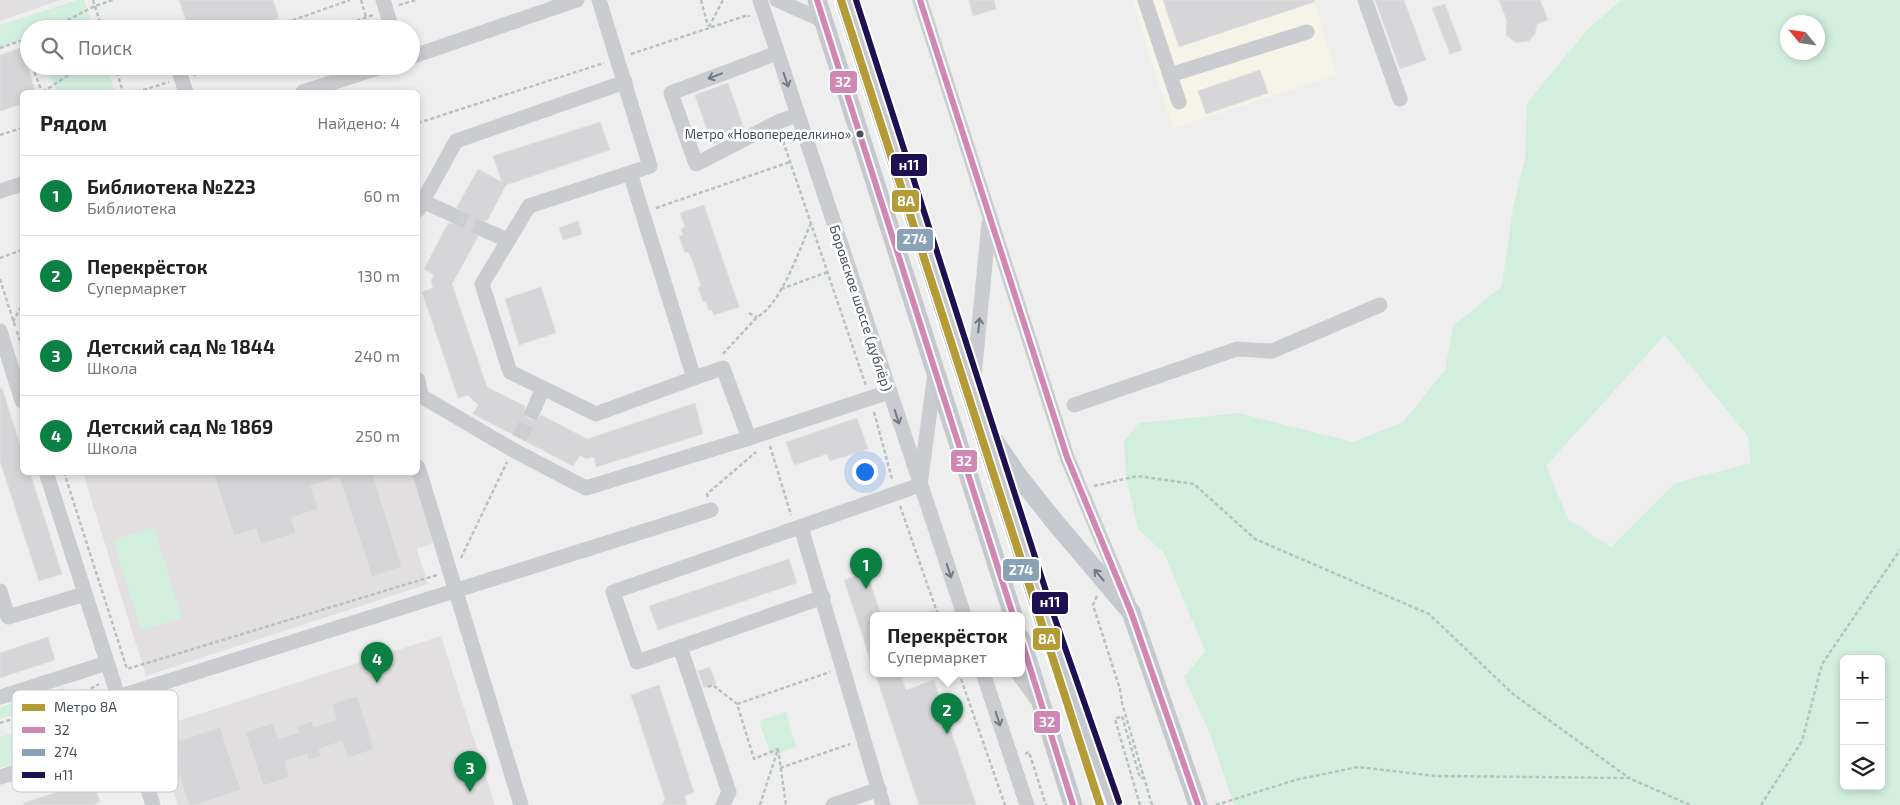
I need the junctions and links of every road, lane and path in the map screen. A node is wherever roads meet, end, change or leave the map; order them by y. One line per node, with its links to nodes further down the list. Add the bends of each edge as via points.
1 (93, 0): 18 (path)
2 (113, 0): 18 (path)
3 (350, 0): 22 (path)
4 (361, 0): 19 (path)
5 (416, 0): 17 (path)
6 (577, 0): 32 (street)
7 (600, 0): 33 (street)
8 (701, 0): 27 (path)
9 (723, 0): 27 (path)
10 (760, 0): 31 (street, Боровское шоссе (дублёр))
11 (777, 0): 25 (street)
12 (817, 0): 25 (main road)
13 (847, 0): 80 (main road)
14 (920, 0): 60 (street)
15 (1145, 0): 39 (street)
16 (1365, 0): 46 (street)
17 (385, 5): 19 (path); 24 (street)
18 (95, 6): 20 (path); 21 (path)
19 (366, 17): 23 (path)
20 (68, 20)
21 (99, 20)
22 (293, 20)
23 (358, 20)
24 (389, 20)
25 (824, 21): 77 (main road)
26 (751, 23): 27 (path, via 748,15)
27 (709, 27): 33 (path)
28 (1308, 32): 39 (street)
29 (20, 41): 30 (path)
30 (0, 48)
31 (777, 53): 48 (street, Боровское шоссе (дублёр), one-way to 48); 49 (street, one-way to 49, via 671,93 696,164)
32 (420, 54)
33 (618, 58): 40 (street); 50 (path)
34 (35, 75): 41 (path)
35 (68, 75): 42 (path)
36 (118, 75): 43 (path)
37 (180, 75): 44 (street)
38 (356, 75): 45 (street)
39 (1170, 75): 47 (street)
40 (625, 82): 54 (street, via 650,166); 57 (street, via 456,141)
41 (41, 90)
42 (45, 90)
43 (123, 90)
44 (185, 90)
45 (309, 90)
46 (1400, 99)
47 (1179, 102)
48 (798, 115): 49 (street); 81 (street, Боровское шоссе (дублёр))
49 (780, 121): 53 (path, via 780,132)
50 (420, 122)
51 (20, 129): 52 (path)
52 (0, 136)
53 (790, 162): 58 (path); 61 (path)
54 (630, 172): 58 (street); 63 (street, via 529,206)
55 (20, 185): 56 (street)
56 (0, 191)
57 (420, 206): 59 (street)
58 (643, 213): 78 (street)
59 (452, 215)
60 (990, 216): 80 (street, one-way to 60); 109 (street, via 1067,457)
61 (811, 222): 66 (path); 68 (path)
62 (482, 229): 63 (street)
63 (508, 240): 79 (street, via 482,284 510,372)
64 (20, 251): 65 (path)
65 (0, 258)
66 (828, 272): 68 (path); 84 (path)
67 (0, 280): 73 (path)
68 (781, 289): 72 (path, via 764,314)
69 (1380, 305): 85 (street, via 1272,350 1237,348)
70 (20, 309): 73 (path)
71 (749, 313): 72 (path)
72 (757, 317): 76 (path, via 717,360)
73 (13, 322): 75 (path)
74 (1, 335): 82 (street)
75 (20, 342)
76 (715, 371): 78 (street); 89 (street, via 723,368)
77 (935, 372): 94 (street); 108 (main road)
78 (694, 378): 79 (street, via 596,414)
79 (543, 388): 86 (street)
80 (972, 391): 87 (main road)
81 (889, 392): 84 (street); 94 (street, Боровское шоссе (дублёр), one-way to 94)
82 (20, 395)
83 (420, 397): 90 (street)
84 (870, 399): 88 (street); 96 (path)
85 (1074, 405)
86 (533, 411)
87 (983, 424): 109 (main road, one-way to 87, via 1019,478); 149 (main road)
88 (766, 437): 89 (street); 97 (path, via 707,494); 98 (path)
89 (749, 438): 90 (street, via 586,488)
90 (516, 444): 100 (path, via 457,565)
91 (420, 474): 100 (street)
92 (47, 475): 103 (street)
93 (65, 475): 114 (path)
94 (920, 485): 96 (street); 106 (street, Боровское шоссе (дублёр), one-way to 106)
95 (1092, 487): 134 (path, via 1137,476 1194,484 1255,539 1429,614 1513,694)
96 (896, 494): 98 (street); 105 (path)
97 (711, 510): 101 (street)
98 (798, 528): 104 (street); 111 (street, via 613,592 638,662)
99 (1900, 550): 154 (path, via 1822,664 1802,741)
100 (449, 569): 101 (street); 114 (path, via 433,577)
101 (455, 590): 122 (street); 138 (street)
102 (0, 591): 110 (street)
103 (85, 594): 110 (street); 115 (street)
104 (823, 598): 111 (street); 113 (street)
105 (937, 611): 107 (path)
106 (964, 611)
107 (934, 612)
108 (1012, 612)
109 (1131, 612): 151 (main road)
110 (4, 618)
111 (680, 647): 123 (street)
112 (1025, 652): 125 (main road)
113 (843, 667): 124 (path); 128 (street)
114 (127, 669): 115 (path)
115 (109, 670): 119 (street); 120 (path); 121 (street)
116 (959, 677): 144 (path)
117 (984, 677): 145 (street, one-way to 145)
118 (1021, 677): 125 (street)
119 (28, 690)
120 (84, 690)
121 (116, 690)
122 (140, 690)
123 (695, 692): 124 (path, via 713,686); 139 (street, via 729,792)
124 (737, 704): 129 (path, via 754,758)
125 (1042, 706): 148 (main road)
126 (12, 719): 127 (path)
127 (0, 723)
128 (864, 738): 130 (path); 135 (street)
129 (778, 749): 130 (path); 140 (path)
130 (780, 768): 141 (path)
131 (12, 774): 132 (street)
132 (0, 778)
133 (1143, 778): 150 (path, via 1140,778 1122,716 1115,719)
134 (1629, 778): 152 (path, via 1435,776 1358,767 1295,780); 153 (path)
135 (879, 789): 142 (street); 143 (street)
136 (148, 792): 137 (street)
137 (152, 805)
138 (521, 805)
139 (723, 805)
140 (760, 805)
141 (786, 805)
142 (833, 805)
143 (884, 805)
144 (1005, 805)
145 (1027, 805)
146 (1041, 805): 147 (path, via 1025,754 1029,752)
147 (1046, 805)
148 (1072, 805)
149 (1111, 805)
150 (1140, 805)
151 (1198, 805)
152 (1216, 805)
153 (1690, 805)
154 (1761, 805)

